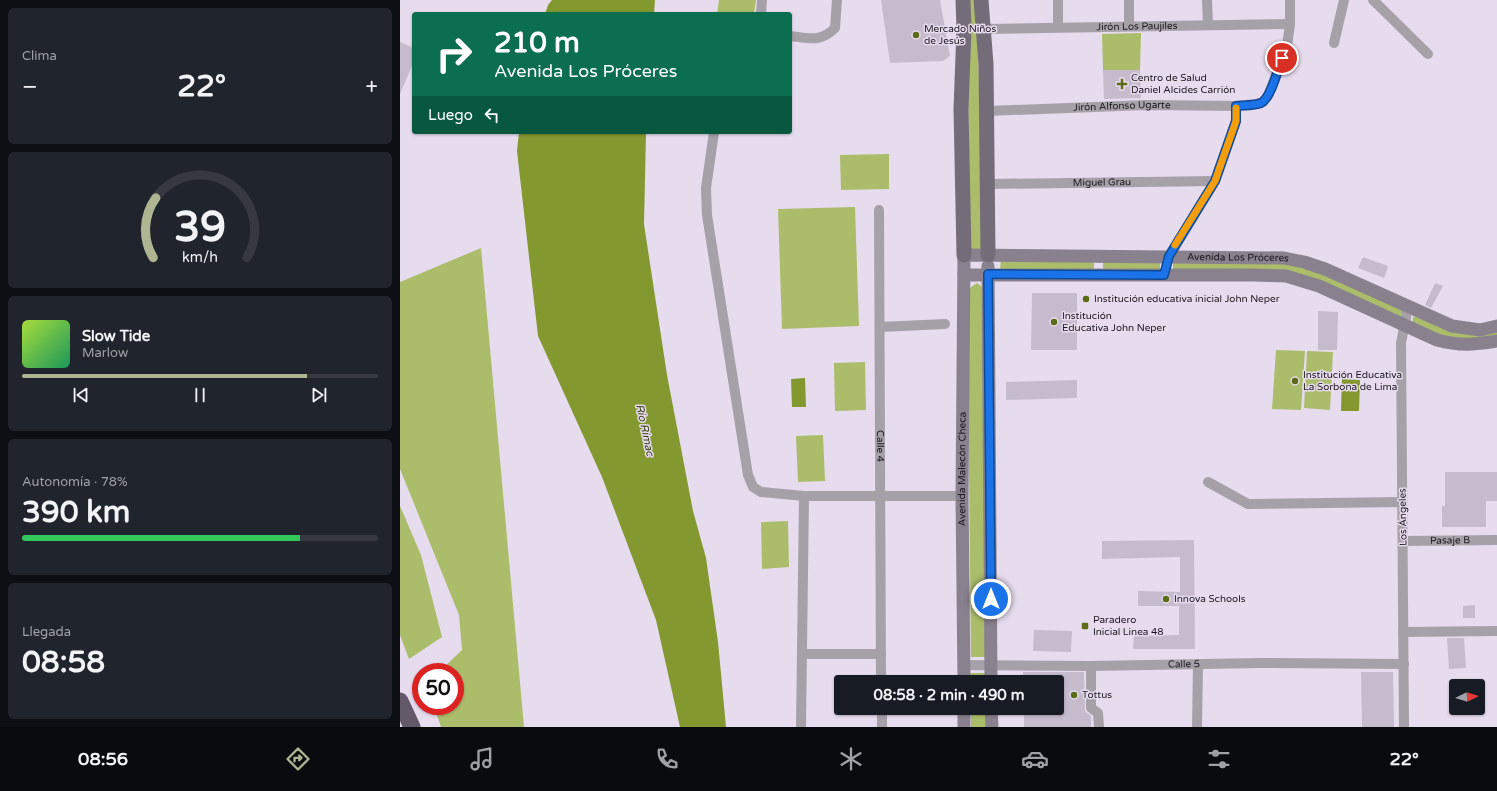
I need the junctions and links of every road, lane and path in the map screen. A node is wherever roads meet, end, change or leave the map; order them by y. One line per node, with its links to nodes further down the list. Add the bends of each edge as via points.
1 (762, 0): 11 (street)
2 (837, 0): 17 (street, via 835,28 827,35 815,39)
3 (962, 0): 26 (main road)
4 (982, 0): 16 (main road)
5 (1058, 0): 15 (street)
6 (1129, 0): 14 (street)
7 (1207, 0): 13 (street)
8 (1290, 0): 12 (street)
9 (1344, 0): 18 (street)
10 (1373, 0): 19 (street)
11 (760, 12)
12 (1290, 24): 13 (street, Jirón Los Paujiles); 20 (street, Jirón Alfonso Ugarte, via 1287,46 1268,96 1263,102)
13 (1208, 25): 14 (street, Jirón Los Paujiles)
14 (1129, 26): 15 (street, Jirón Los Paujiles)
15 (1058, 27): 16 (street, Jirón Los Paujiles)
16 (984, 29): 21 (main road)
17 (792, 36)
18 (1334, 43)
19 (1428, 54)
20 (1236, 106): 21 (street, Jirón Alfonso Ugarte, via 1147,105); 23 (street, via 1236,121)
21 (987, 111): 24 (main road)
22 (714, 134): 41 (street, via 706,188 707,215 748,475 753,487 761,492)
23 (1215, 181): 24 (street, Miguel Grau); 29 (street)
24 (988, 184): 27 (main road)
25 (879, 210): 38 (street, Calle 4)
26 (964, 255): 27 (main road, Avenida Los Próceres); 32 (main road, Avenida Malecón Checa)
27 (988, 255): 28 (main road, Avenida Los Próceres); 30 (main road)
28 (1099, 256): 29 (main road, Avenida Los Próceres); 31 (main road)
29 (1169, 256): 33 (street); 34 (main road, Avenida Los Próceres, via 1284,258 1304,262)
30 (988, 274): 31 (main road, Avenida Los Próceres); 32 (main road, Avenida Los Próceres); 54 (main road)
31 (1098, 274): 33 (main road, Avenida Los Próceres)
32 (964, 275): 43 (main road, Avenida Malecón Checa)
33 (1164, 275): 36 (main road, Avenida Los Próceres, via 1286,276 1319,286)
34 (1408, 307): 36 (street, Los Ángeles); 37 (main road, Avenida Los Próceres, via 1452,326 1480,330)
35 (945, 324): 38 (street)
36 (1404, 326): 39 (main road, Avenida Los Próceres, via 1451,343 1473,345); 44 (street, Los Ángeles, via 1401,342)
37 (1497, 326)
38 (880, 327): 42 (street, Calle 4)
39 (1497, 341)
40 (1208, 482): 44 (street, via 1248,504)
41 (804, 496): 42 (street); 49 (street)
42 (880, 496): 43 (street); 50 (street, Calle 4)
43 (962, 496): 53 (main road, Avenida Malecón Checa)
44 (1402, 502): 46 (street, Los Ángeles)
45 (1497, 540): 46 (street, Pasaje B)
46 (1403, 541): 48 (street, Los Ángeles)
47 (1497, 631): 48 (street)
48 (1403, 632): 52 (street, Los Ángeles)
49 (802, 654): 50 (street); 64 (street)
50 (881, 654): 56 (street, Calle 4)
51 (1198, 664): 52 (street, Calle 5); 55 (street, Calle 5); 69 (street)
52 (1404, 664): 70 (street, Los Ángeles)
53 (964, 665): 54 (street, Calle 5); 57 (main road, Avenida Malecón Checa)
54 (991, 665): 55 (street, Calle 5); 58 (main road)
55 (1091, 666): 68 (street, via 1091,708 1098,713)
56 (881, 675)
57 (964, 675)
58 (991, 675)
59 (400, 701): 63 (highway)
60 (882, 715): 65 (street)
61 (964, 715): 66 (main road)
62 (991, 715): 67 (main road)
63 (412, 727)
64 (801, 727)
65 (882, 727)
66 (964, 727)
67 (992, 727)
68 (1100, 727)
69 (1197, 727)
70 (1404, 727)

